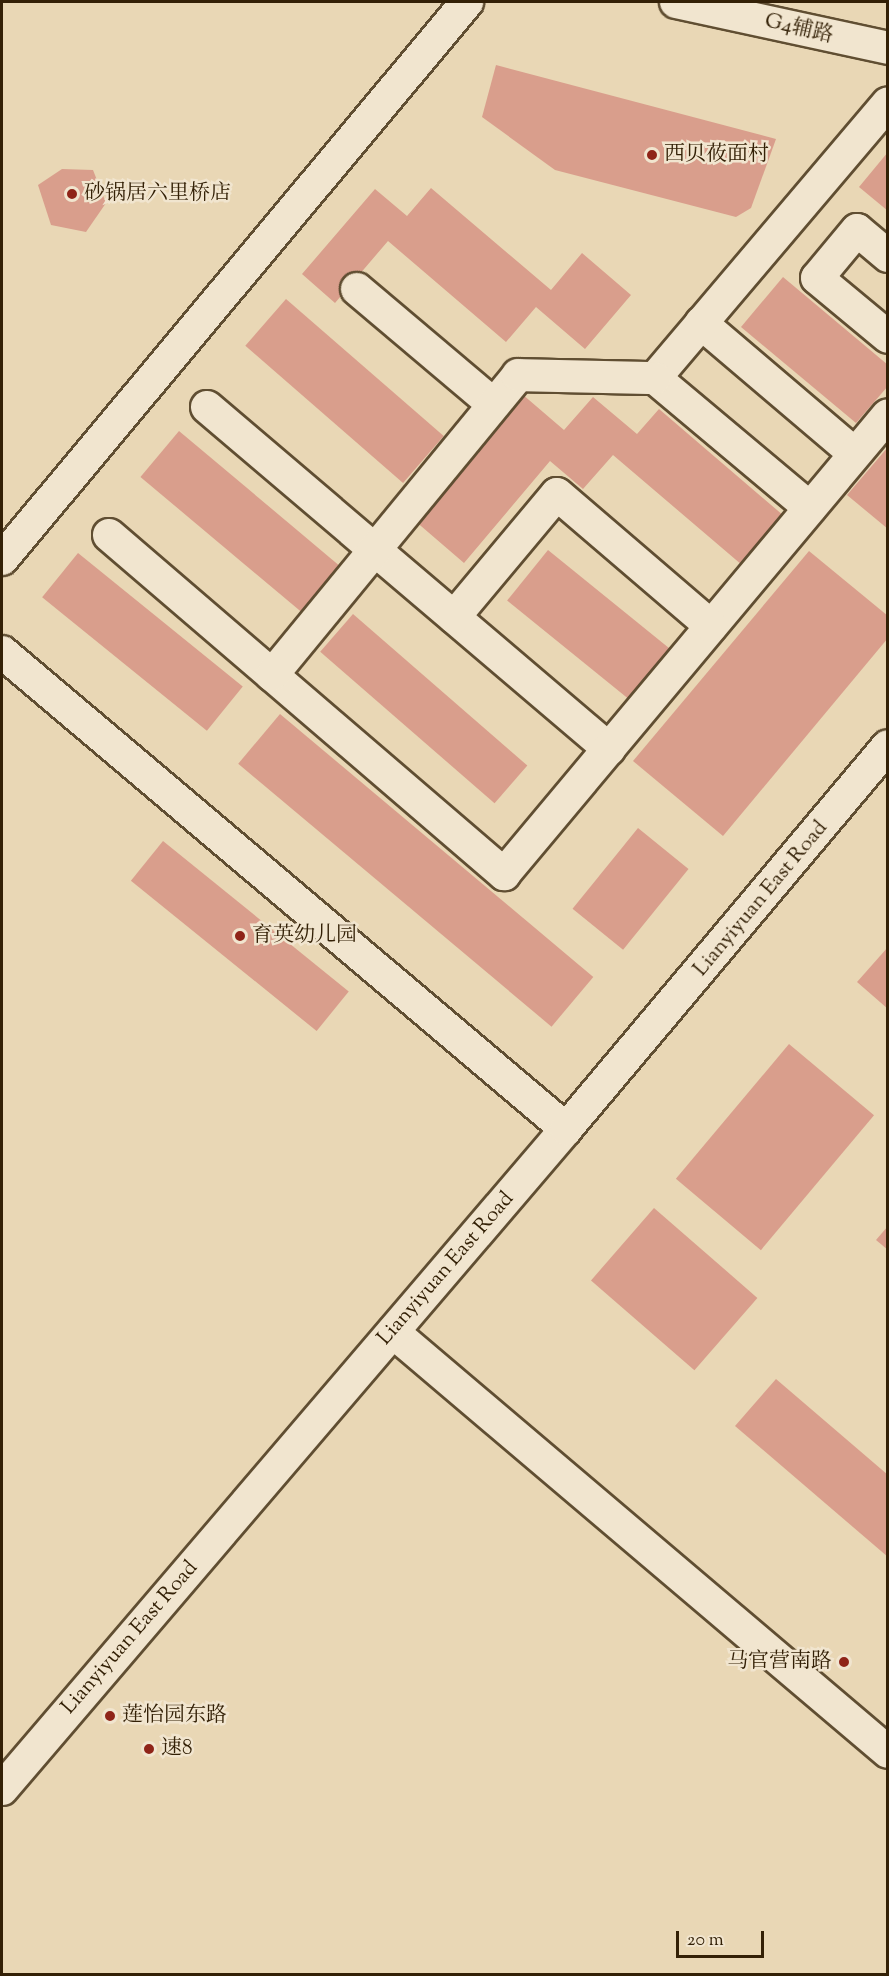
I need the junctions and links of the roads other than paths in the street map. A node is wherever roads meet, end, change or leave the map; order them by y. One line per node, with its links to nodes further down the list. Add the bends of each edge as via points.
1 (467, 2): 17 (street)
2 (676, 2): 3 (street, G4辅路)
3 (888, 48)
4 (888, 104): 7 (street)
5 (888, 256): 8 (street, via 857,230 817,278)
6 (357, 289): 10 (street)
7 (701, 324): 9 (street); 13 (street)
8 (888, 337)
9 (655, 378): 10 (street, via 518,375); 14 (street)
10 (493, 404): 16 (street)
11 (207, 407): 16 (street)
12 (888, 415): 13 (street)
13 (855, 454): 14 (street)
14 (810, 508): 19 (street)
15 (109, 536): 21 (street)
16 (374, 549): 18 (street); 21 (street)
17 (2, 559)
18 (454, 617): 19 (street, via 557,494); 23 (street)
19 (711, 626): 23 (street)
20 (2, 652): 24 (street)
21 (272, 675): 23 (street, via 504,874)
22 (888, 746): 24 (street, Lianyiyuan East Road)
23 (609, 749)
24 (566, 1129): 25 (street, Lianyiyuan East Road)
25 (393, 1332): 26 (street); 27 (street, Lianyiyuan East Road)
26 (888, 1752)
27 (2, 1789)

